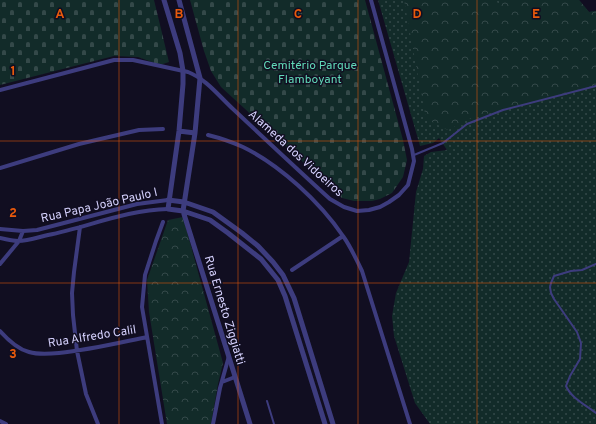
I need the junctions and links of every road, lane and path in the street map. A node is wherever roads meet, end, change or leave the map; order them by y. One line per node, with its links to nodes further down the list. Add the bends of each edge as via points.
1 (164, 0): 4 (street)
2 (179, 0): 5 (street)
3 (371, 0): 12 (street, Alameda dos Vidoeiros)
4 (183, 71): 5 (street); 7 (street, via 133,60 114,60); 9 (street)
5 (200, 78): 10 (street, Rua Ernesto Ziggiatti); 12 (street, Alameda dos Vidoeiros, via 321,191 344,207 369,210 380,207 399,195 408,185)
6 (596, 86): 12 (lane, via 503,110 467,124 443,143)
7 (0, 90)
8 (163, 128): 13 (street, via 139,130 79,144)
9 (179, 131): 10 (street); 14 (street)
10 (195, 133): 15 (street, Rua Ernesto Ziggiatti)
11 (208, 135): 22 (street, via 243,147 274,166 312,199)
12 (413, 155)
13 (0, 168)
14 (168, 200): 15 (street, Rua Papa João Paulo I); 16 (street); 21 (street, Rua Papa João Paulo I, via 137,204)
15 (184, 202): 17 (street, Rua Ernesto Ziggiatti); 44 (street, Rua Papa João Paulo I, via 213,212 242,233 258,246 283,275 294,298)
16 (168, 209): 17 (street, Rua Papa João Paulo I); 19 (street, Rua Papa João Paulo I, via 125,214)
17 (183, 211): 31 (street, Rua Ernesto Ziggiatti); 43 (street, Rua Papa João Paulo I, via 210,220 261,260 278,280)
18 (163, 222): 29 (street, via 145,274 142,307)
19 (80, 227): 24 (street, Rua Papa João Paulo I); 30 (street, via 72,293)
20 (0, 229): 21 (street, Rua Papa João Paulo I)
21 (23, 232): 24 (street)
22 (343, 236): 27 (street); 45 (street, via 362,271)
23 (0, 238): 24 (street, Rua Papa João Paulo I)
24 (19, 241): 25 (street)
25 (0, 264)
26 (596, 264): 35 (lane, via 554,276 550,287 554,299 581,344 580,359 566,386 573,396)
27 (292, 270)
28 (0, 331): 30 (street, Rua Alfredo Calil, via 7,339 27,352 39,355)
29 (147, 337): 30 (street, Rua Alfredo Calil); 39 (street)
30 (77, 351): 38 (street, via 86,394)
31 (229, 355): 32 (street, Rua Ernesto Ziggiatti); 33 (street)
32 (235, 377): 33 (street); 41 (street, Rua Ernesto Ziggiatti)
33 (222, 382): 40 (street)
34 (267, 401): 42 (lane)
35 (596, 413)
36 (0, 421): 37 (street)
37 (6, 424)
38 (98, 424)
39 (162, 424)
40 (213, 424)
41 (250, 424)
42 (274, 424)
43 (324, 424)
44 (333, 424)
45 (410, 424)

